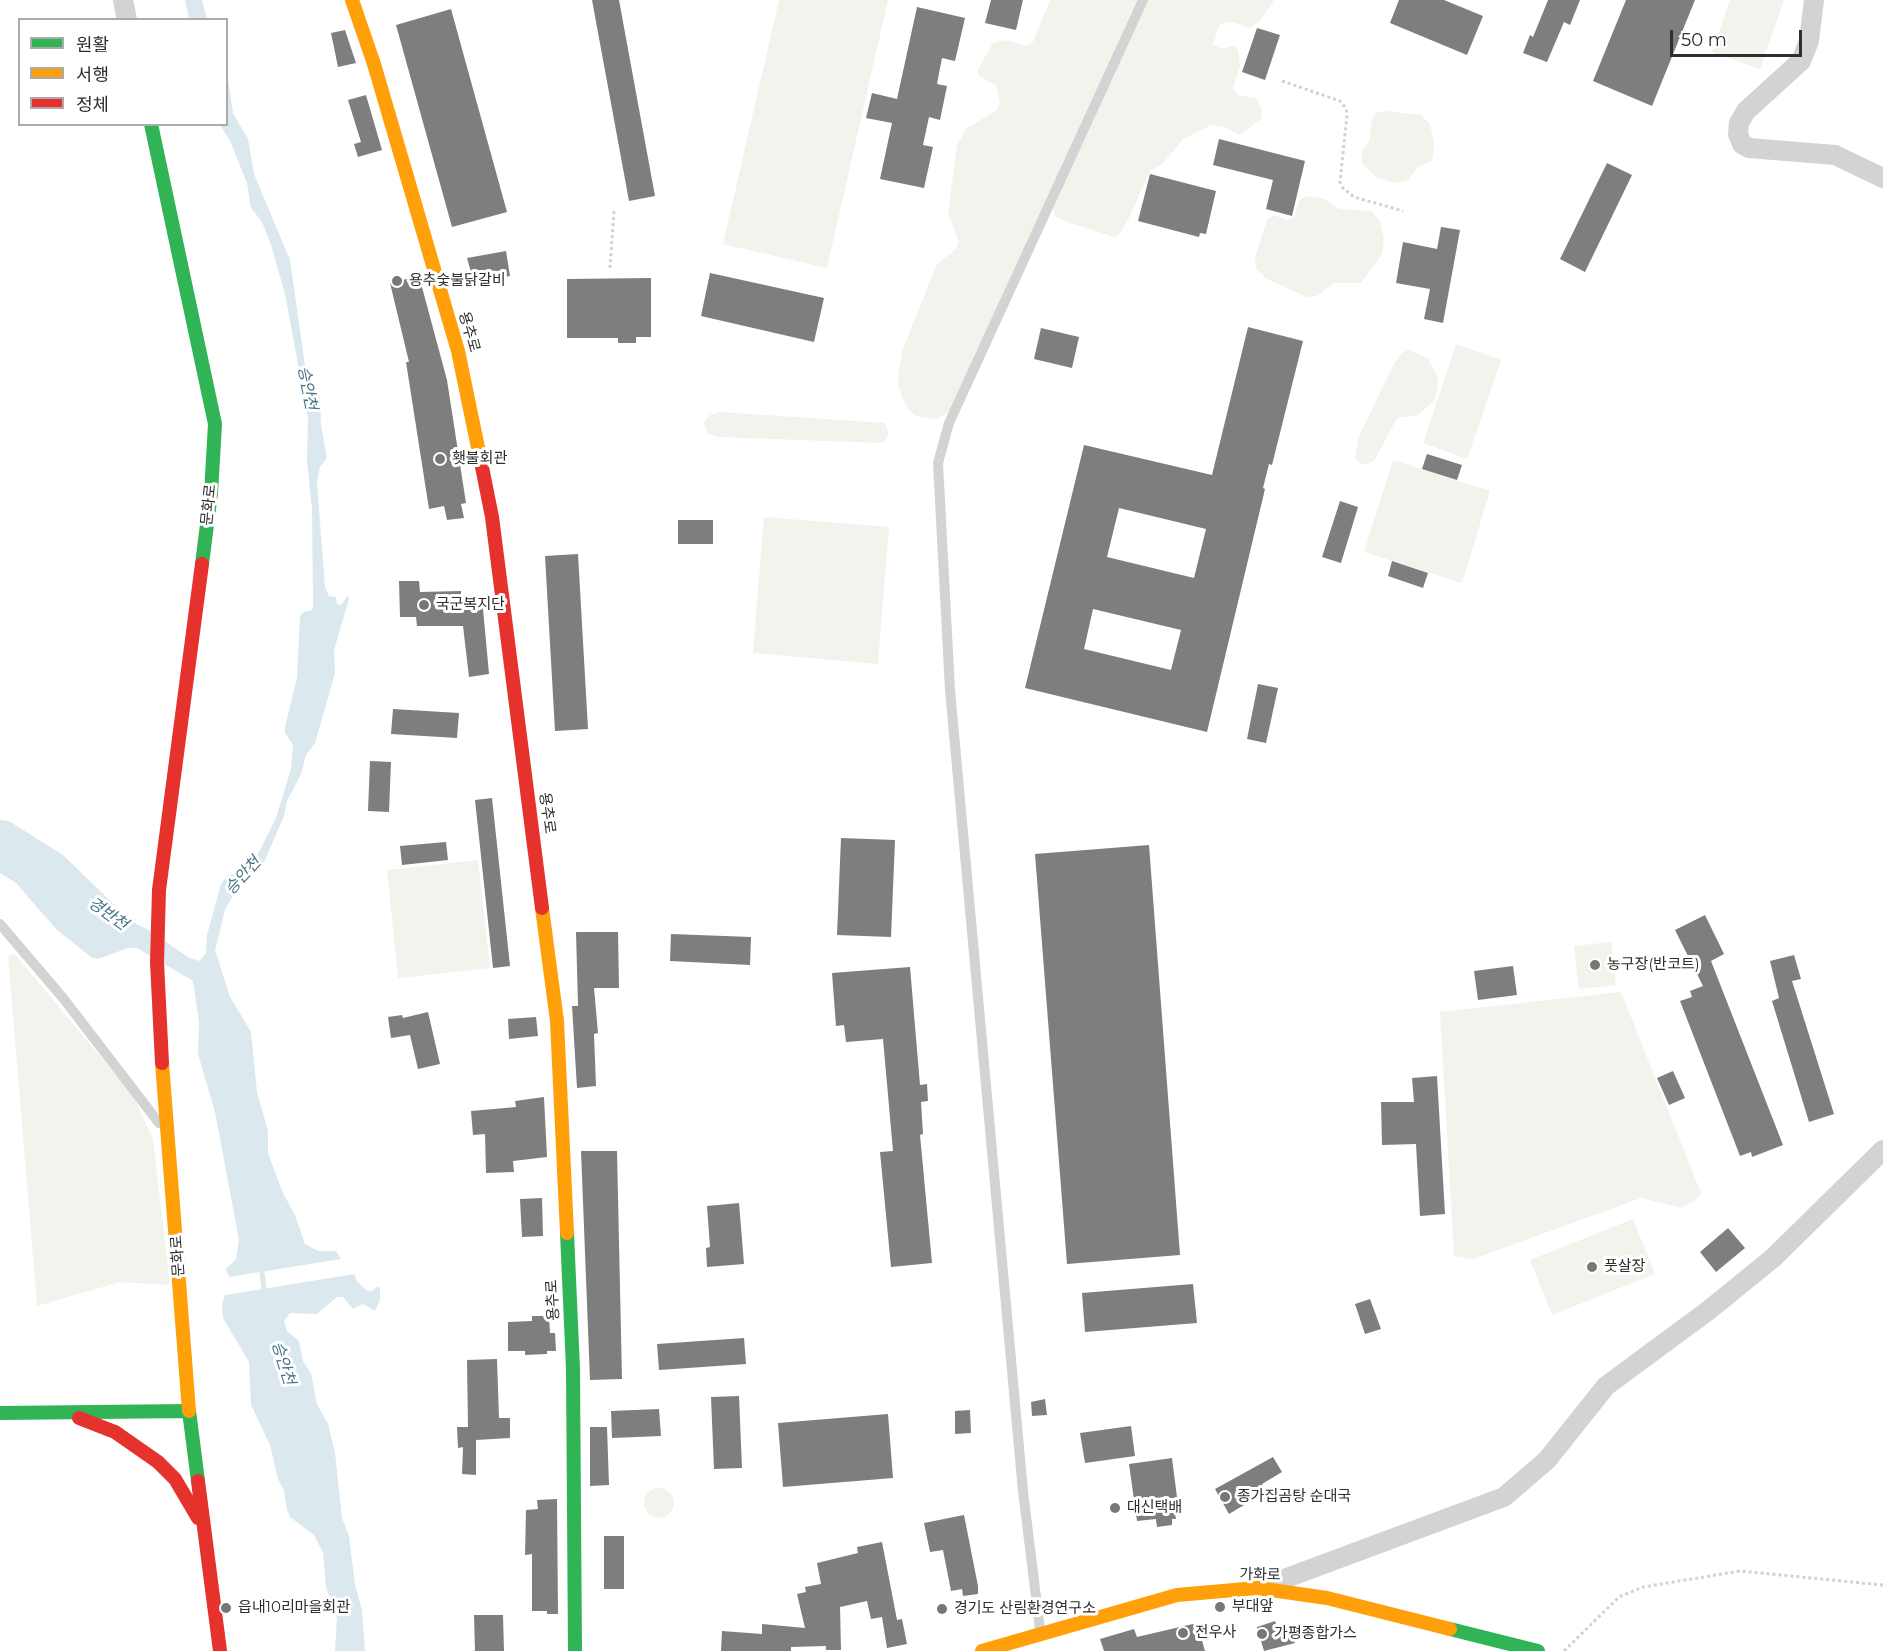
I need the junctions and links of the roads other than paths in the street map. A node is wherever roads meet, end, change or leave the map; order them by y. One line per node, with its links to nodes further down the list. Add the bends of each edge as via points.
1 (123, 0): 5 (street)
2 (352, 0): 18 (street, 용추로, via 458,351 492,516 557,1021 573,1369)
3 (1143, 0): 16 (lane, via 949,423 938,463 950,690 1023,1491)
4 (1814, 0): 7 (street, via 1809,41 1802,61 1746,111 1738,134 1742,144 1749,148 1835,154)
5 (127, 18)
6 (151, 126): 9 (street, 문화로, via 215,424 211,493 159,890 157,962)
7 (1883, 178)
8 (0, 924): 9 (lane)
9 (167, 1132): 11 (street, 문화로)
10 (1883, 1150): 15 (street, via 1773,1258 1606,1386 1547,1460 1504,1497)
11 (189, 1411): 13 (street); 14 (street, 문화로)
12 (0, 1413): 13 (street)
13 (56, 1413): 14 (street, via 115,1432 158,1462 176,1479 187,1497)
14 (206, 1542): 17 (street, 문화로)
15 (1257, 1588): 16 (street, 가화로, via 1177,1595); 20 (street, 가화로, via 1327,1598)
16 (1040, 1634): 19 (street, 가화로)
17 (220, 1651)
18 (575, 1651)
19 (982, 1651)
20 (1538, 1651)

